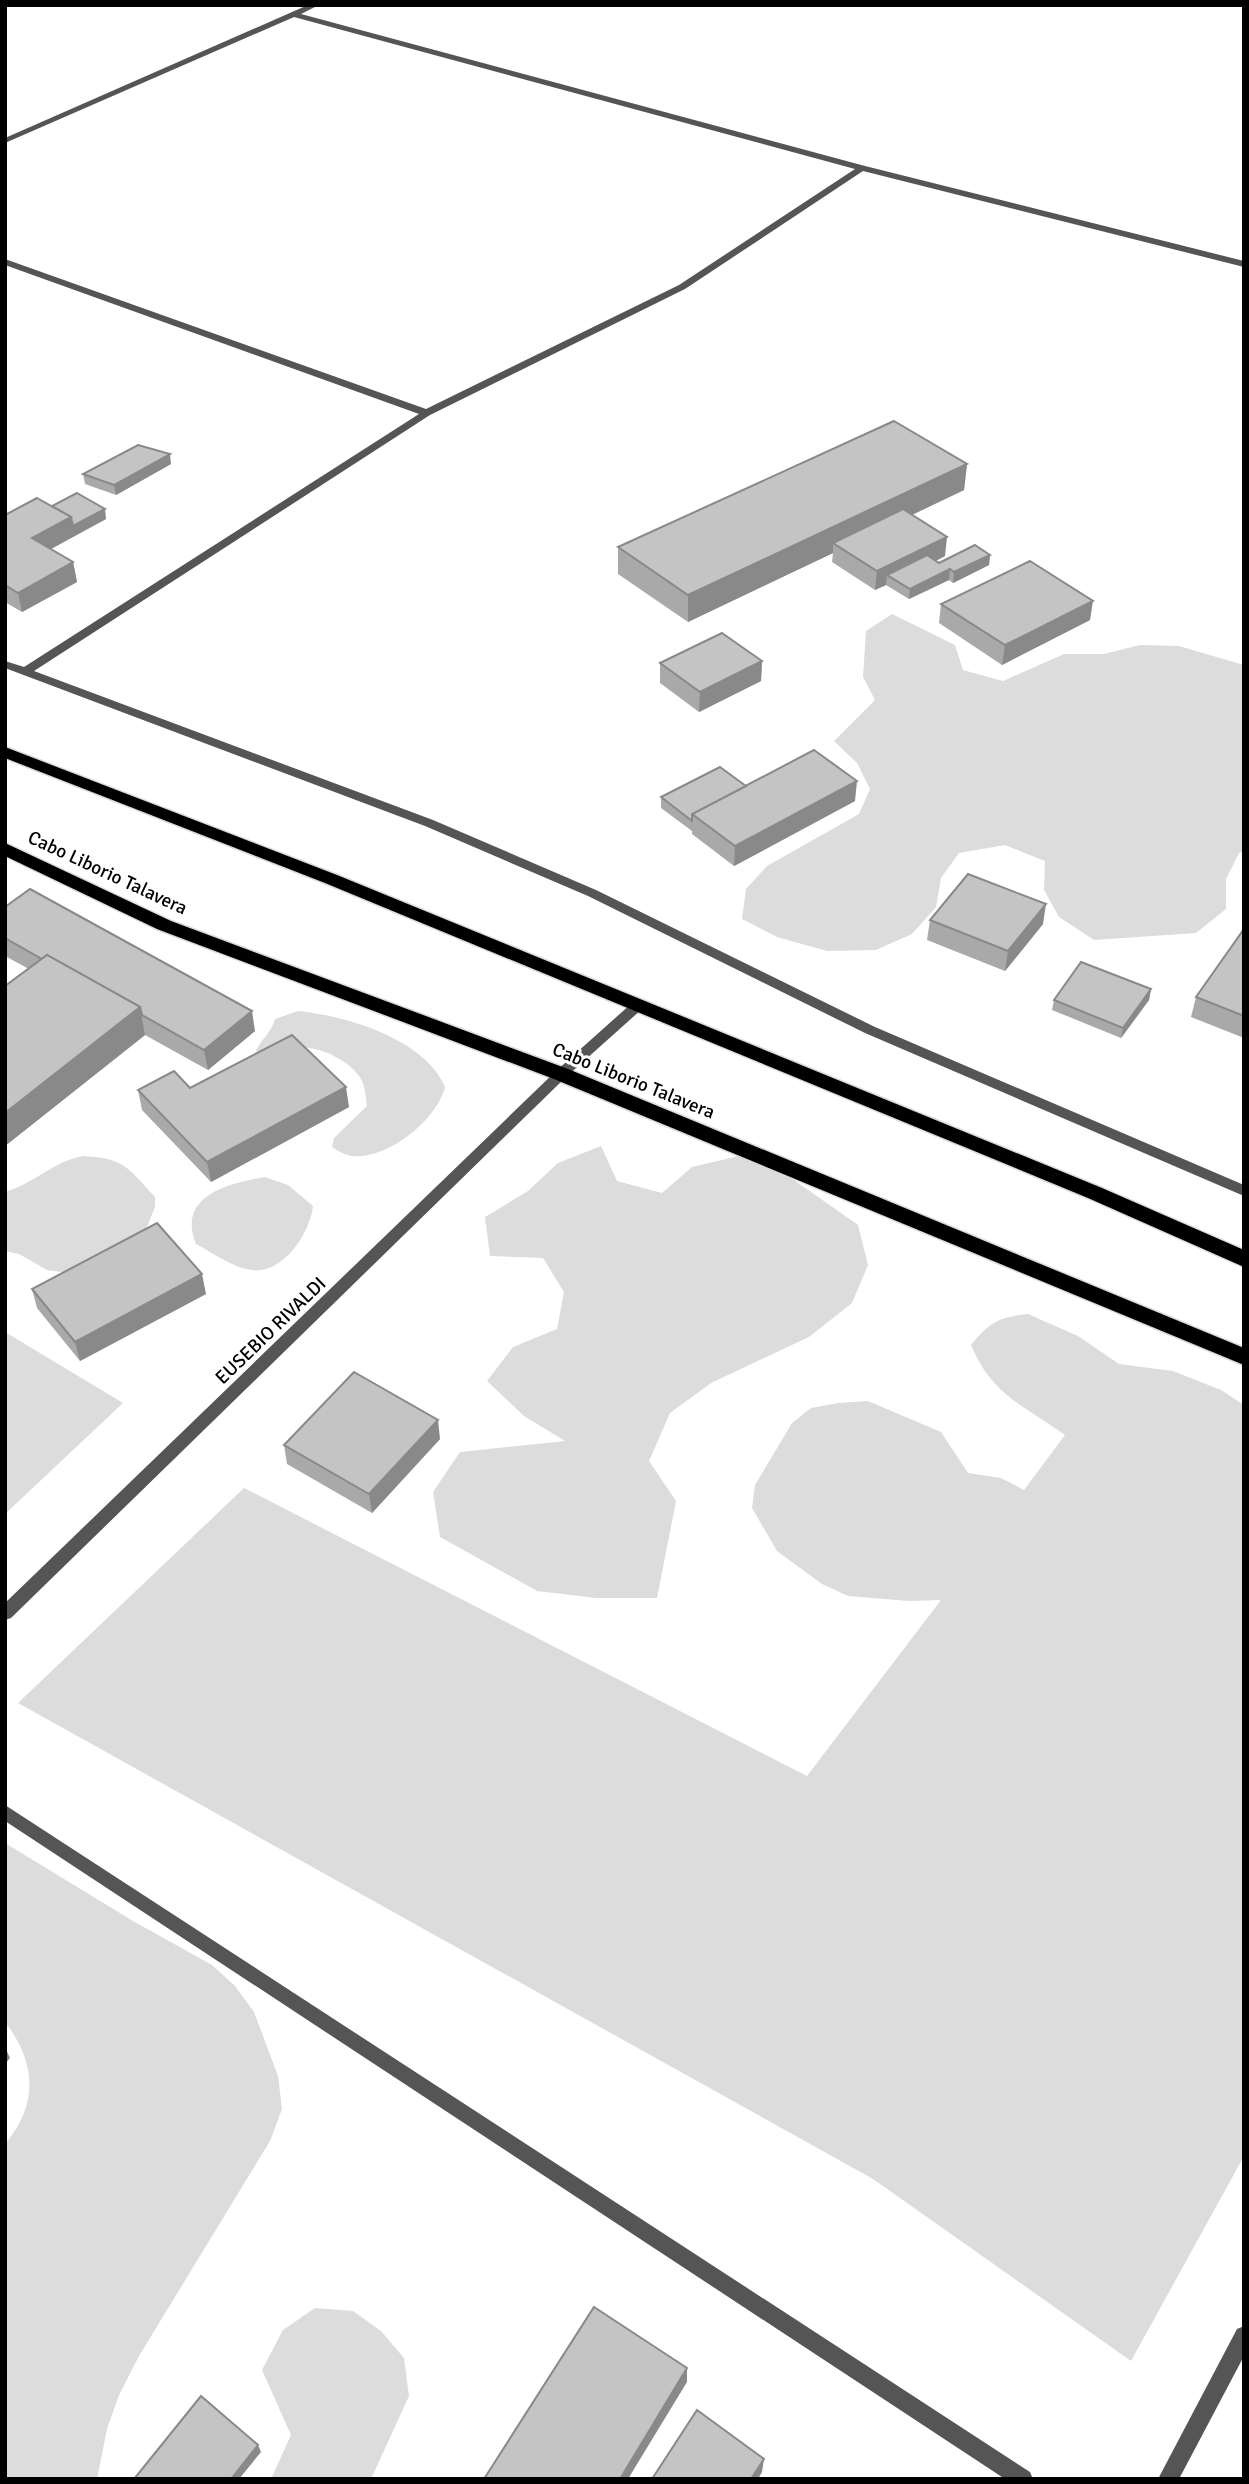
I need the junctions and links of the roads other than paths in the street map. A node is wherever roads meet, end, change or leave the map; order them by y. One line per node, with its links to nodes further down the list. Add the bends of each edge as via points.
1 (315, 5): 2 (street)
2 (295, 15): 3 (street); 4 (street)
3 (5, 141)
4 (862, 168): 6 (street); 7 (street, via 682,287)
5 (5, 262): 7 (street)
6 (1244, 264)
7 (427, 413): 9 (street)
8 (5, 664): 9 (street)
9 (25, 672): 14 (street, via 429,823 592,893 870,1030)
10 (5, 751): 12 (highway)
11 (5, 849): 13 (highway, Cabo Liborio Talavera, via 164,925)
12 (636, 1006): 13 (street, EUSEBIO RIVALDI); 15 (highway, via 1095,1193)
13 (561, 1074): 16 (highway, Cabo Liborio Talavera); 17 (street, EUSEBIO RIVALDI)
14 (1244, 1191)
15 (1244, 1259)
16 (1244, 1357)
17 (5, 1613)
18 (5, 1812): 20 (street)
19 (1244, 2336): 21 (street)
20 (1023, 2479)
21 (1168, 2479)

